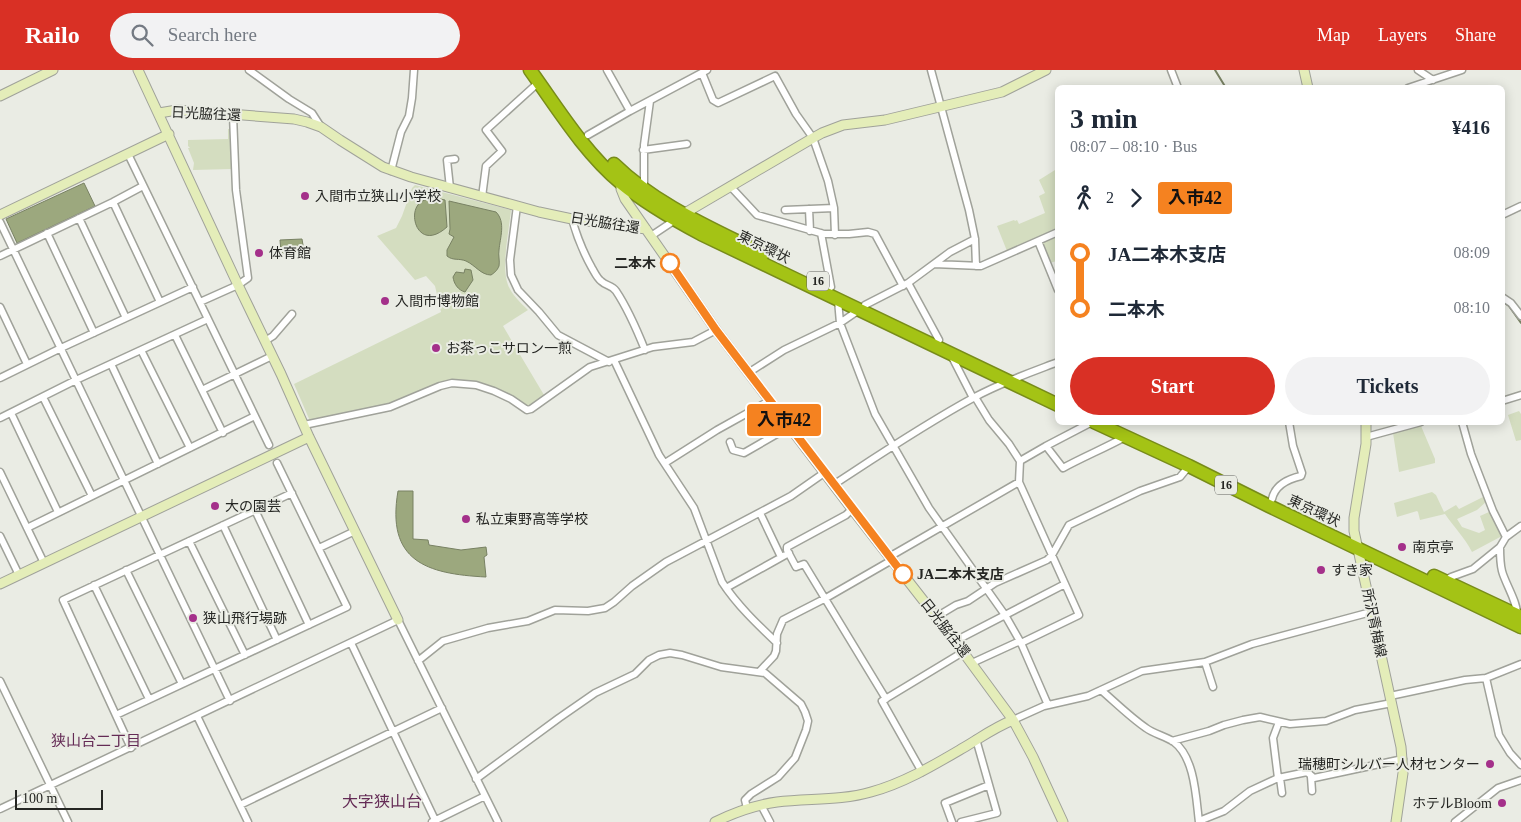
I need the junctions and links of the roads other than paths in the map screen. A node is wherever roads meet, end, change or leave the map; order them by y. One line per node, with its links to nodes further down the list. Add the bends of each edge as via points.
1 (53, 70): 19 (street)
2 (138, 70): 23 (street)
3 (249, 70): 25 (street, via 312,113)
4 (414, 70): 33 (street, via 409,116 401,132)
5 (607, 70): 22 (street)
6 (931, 70): 21 (street)
7 (1046, 70): 21 (street, via 1002,92)
8 (1171, 70): 15 (street)
9 (1304, 70): 16 (street)
10 (1418, 70): 14 (street)
11 (1462, 70): 14 (street)
12 (705, 71): 20 (street); 28 (street, via 712,100 718,102 775,76)
13 (533, 73): 27 (highway, 東京環状 / 16); 34 (highway, 東京環状 / 16, via 581,140 606,169); 39 (street, via 486,130 502,151 486,166)
14 (1434, 79): 17 (street); 18 (street)
15 (1177, 85)
16 (1307, 85)
17 (1417, 85)
18 (1435, 85)
19 (0, 96)
20 (650, 101): 22 (street); 30 (street)
21 (940, 106): 28 (street, via 885,120 843,125); 58 (street)
22 (630, 111): 27 (street)
23 (159, 113): 24 (street, 日光脇往還, via 177,110); 26 (street)
24 (233, 115): 25 (street, 日光脇往還, via 294,119); 65 (street, via 236,190 248,278)
25 (321, 127): 33 (street, 日光脇往還)
26 (168, 134): 31 (street); 65 (street)
27 (588, 135): 34 (highway, 東京環状 / 16)
28 (813, 138): 36 (street); 43 (street)
29 (687, 144): 30 (street)
30 (643, 150): 38 (street)
31 (128, 154): 35 (street); 47 (street)
32 (454, 159): 37 (street, via 447,160)
33 (391, 171): 37 (street, 日光脇往還)
34 (622, 178): 38 (highway, 東京環状 / 16); 48 (highway, 東京環状 / 16); 54 (street, via 621,189)
35 (143, 186): 40 (street); 67 (street)
36 (730, 186): 48 (street); 52 (street, via 757,215)
37 (450, 188): 39 (street, 日光脇往還)
38 (644, 189): 48 (highway, 東京環状 / 16)
39 (482, 197): 41 (street, 日光脇往還)
40 (113, 202): 49 (street); 71 (street)
41 (517, 206): 50 (street, 日光脇往還); 90 (street, via 510,260 518,290 558,335)
42 (1521, 206): 46 (street)
43 (834, 208): 44 (street); 57 (street)
44 (809, 209): 45 (street); 52 (street)
45 (785, 210)
46 (1505, 213)
47 (0, 214)
48 (679, 217): 54 (street); 68 (highway, 東京環状 / 16); 70 (highway, 東京環状 / 16)
49 (79, 218): 53 (street); 77 (street)
50 (572, 219): 54 (street, 日光脇往還); 87 (street, via 584,254 601,282 616,290)
51 (0, 222): 60 (street)
52 (810, 231): 55 (street)
53 (47, 233): 60 (street); 81 (street)
54 (649, 233): 80 (street, 日光脇往還)
55 (821, 233): 57 (street); 68 (street)
56 (1055, 233): 59 (street)
57 (835, 234): 66 (street, via 875,234)
58 (975, 239): 62 (street); 63 (street)
59 (1038, 241): 63 (street); 64 (street)
60 (13, 249): 61 (street); 85 (street)
61 (0, 256)
62 (934, 264): 63 (street); 66 (street)
63 (976, 266)
64 (1055, 283)
65 (238, 285): 72 (street); 83 (street)
66 (905, 285): 74 (street); 84 (street)
67 (193, 287): 71 (street); 72 (street)
68 (831, 287): 74 (highway, 東京環状 / 16)
69 (1505, 299): 76 (street)
70 (838, 300): 74 (highway, 東京環状 / 16); 79 (street)
71 (160, 302): 77 (street)
72 (200, 302): 78 (street)
73 (0, 307): 92 (street)
74 (862, 307): 79 (street); 84 (highway, 東京環状 / 16); 88 (highway, 東京環状 / 16)
75 (292, 314): 83 (street, via 273,336)
76 (1521, 316)
77 (126, 318): 81 (street)
78 (208, 319): 82 (street); 95 (street)
79 (840, 323): 94 (street, via 784,350); 125 (street, via 874,414)
80 (716, 330): 87 (street, via 693,342); 94 (street, 日光脇往還)
81 (94, 333): 85 (street)
82 (175, 335): 86 (street); 99 (street)
83 (265, 340): 89 (street)
84 (939, 340): 97 (highway, 東京環状 / 16)
85 (60, 348): 92 (street); 98 (street)
86 (141, 350): 93 (street); 127 (street)
87 (645, 350): 90 (street)
88 (950, 354): 97 (highway, 東京環状 / 16); 102 (street)
89 (272, 356): 95 (street); 110 (street)
90 (612, 361): 110 (street, via 590,367 527,410 494,391 476,385 452,384 390,407); 130 (street)
91 (1055, 363): 97 (street)
92 (28, 364): 96 (street)
93 (111, 364): 98 (street); 131 (street)
94 (748, 373): 105 (street, 日光脇往還)
95 (234, 374): 99 (street); 108 (street)
96 (0, 378)
97 (1013, 379): 100 (highway, 東京環状 / 16); 102 (street); 106 (highway, 東京環状 / 16)
98 (76, 380): 103 (street); 135 (street)
99 (202, 390): 119 (street)
100 (1055, 395)
101 (1521, 396): 104 (street)
102 (974, 397): 125 (street); 128 (street)
103 (43, 398): 107 (street); 140 (street)
104 (1505, 400)
105 (769, 401): 118 (street, 日光脇往還); 130 (street)
106 (1055, 403)
107 (11, 413): 109 (street); 144 (street)
108 (255, 416): 119 (street); 124 (street)
109 (0, 418)
110 (304, 425): 120 (street)
111 (1087, 425): 126 (street)
112 (1099, 425): 121 (highway, 東京環状 / 16)
113 (1117, 425): 141 (highway, 東京環状 / 16)
114 (1290, 425): 141 (street, via 1302,473 1277,487)
115 (1366, 425): 122 (street, 所沢青梅線)
116 (1410, 425): 122 (street)
117 (1463, 425): 153 (street, via 1493,511)
118 (789, 427): 123 (street, via 744,453 733,450); 134 (street, 日光脇往還)
119 (223, 433): 127 (street)
120 (309, 437): 146 (street); 151 (street)
121 (1125, 437): 126 (street, via 1063,468); 132 (highway, 東京環状 / 16)
122 (1366, 437): 156 (street, 所沢青梅線, via 1354,518)
123 (730, 442)
124 (269, 445)
125 (894, 445): 138 (street); 150 (street)
126 (1046, 446): 128 (street)
127 (190, 448): 131 (street)
128 (1020, 461): 136 (street)
129 (277, 463): 139 (street)
130 (664, 463): 155 (street, via 694,508)
131 (158, 464): 135 (street)
132 (1189, 466): 156 (highway, 東京環状 / 16, via 1269,506); 161 (street, via 1180,477 1140,491 1069,525)
133 (0, 472): 137 (street)
134 (824, 473): 138 (street, 日光脇往還); 145 (street)
135 (124, 480): 140 (street); 146 (street)
136 (1019, 482): 150 (street); 161 (street)
137 (3, 485): 149 (street)
138 (833, 485): 142 (street, 日光脇往還)
139 (292, 493): 143 (street); 158 (street)
140 (92, 496): 144 (street)
141 (1272, 499): 156 (highway, 東京環状 / 16)
142 (852, 509): 159 (street, via 787,547); 163 (street, 日光脇往還)
143 (255, 510): 147 (street); 179 (street)
144 (58, 512): 149 (street)
145 (760, 513): 155 (street); 162 (street)
146 (142, 517): 160 (street); 164 (street)
147 (223, 526): 154 (street); 180 (street)
148 (1521, 526): 153 (street)
149 (27, 528): 164 (street)
150 (942, 528): 163 (street); 172 (street)
151 (355, 531): 158 (street); 177 (street)
152 (0, 536): 166 (street)
153 (1506, 537): 157 (street)
154 (189, 541): 160 (street); 186 (street)
155 (706, 541): 171 (street); 187 (street, via 666,562 605,608 555,610 528,621 488,628 443,641)
156 (1357, 543): 167 (highway, 東京環状 / 16); 174 (street, 所沢青梅線); 178 (highway, 東京環状 / 16)
157 (1500, 547): 167 (street, via 1473,569); 178 (street, via 1502,570)
158 (319, 548): 179 (street, via 347,607)
159 (789, 553): 162 (street); 173 (street, via 796,566 804,564)
160 (160, 555): 165 (street); 191 (street)
161 (1052, 555): 169 (street); 172 (street, via 1048,560)
162 (781, 558): 171 (street)
163 (891, 559): 173 (street); 176 (street, 日光脇往還)
164 (44, 563): 166 (street)
165 (126, 570): 170 (street); 195 (street)
166 (19, 575): 168 (street)
167 (1445, 581): 178 (highway, 東京環状 / 16)
168 (0, 584)
169 (1065, 584): 175 (street); 182 (street, via 1079,615)
170 (94, 585): 198 (street); 204 (street, via 63,600)
171 (726, 588): 184 (street, via 755,623)
172 (986, 589): 175 (street); 176 (street)
173 (826, 598): 184 (street, via 783,620); 199 (street)
174 (1371, 612): 188 (street, via 1252,644); 200 (street, 所沢青梅線)
175 (1005, 615): 181 (street); 182 (street)
176 (936, 617): 181 (street, 日光脇往還)
177 (398, 620): 183 (street); 187 (street)
178 (1520, 620)
179 (309, 625): 180 (street)
180 (278, 640): 186 (street)
181 (955, 641): 185 (street, 日光脇往還)
182 (1021, 642): 189 (street); 202 (street)
183 (351, 643): 201 (street); 208 (street)
184 (777, 643): 192 (street, via 774,656)
185 (963, 652): 189 (street, 日光脇往還); 199 (street)
186 (246, 655): 191 (street)
187 (418, 660): 203 (street)
188 (1204, 662): 196 (street); 197 (street, via 1142,671)
189 (972, 663): 206 (street, 日光脇往還)
190 (1521, 664): 193 (street)
191 (215, 669): 195 (street); 201 (street)
192 (759, 672): 216 (street, via 721,667 682,655 659,655 635,674 595,693); 226 (street, via 765,673 801,704 808,721 795,758 778,777 745,800)
193 (1486, 678): 200 (street, via 1465,680); 213 (street, via 1499,735)
194 (0, 681): 220 (street)
195 (182, 684): 198 (street)
196 (1213, 687)
197 (1102, 690): 202 (street); 210 (street, via 1148,730)
198 (150, 699): 204 (street)
199 (886, 699): 214 (street, via 882,700)
200 (1391, 700): 207 (street, via 1326,722); 212 (street, 所沢青梅線)
201 (230, 701): 205 (street)
202 (1048, 705): 206 (street)
203 (442, 708): 208 (street); 216 (street)
204 (116, 715): 211 (street)
205 (197, 716): 211 (street); 224 (street)
206 (1013, 720): 209 (street); 237 (street, 日光脇往還)
207 (1279, 722): 210 (street, via 1260,717 1243,720); 217 (street, via 1273,738)
208 (393, 732): 224 (street); 229 (street)
209 (976, 739): 214 (street); 219 (street)
210 (1172, 741): 238 (street, via 1193,776)
211 (131, 748): 220 (street)
212 (1402, 759): 215 (street); 239 (street, 所沢青梅線)
213 (1521, 764)
214 (922, 772): 225 (street, via 857,796)
215 (1311, 777): 217 (street, via 1307,772); 221 (street)
216 (476, 778): 223 (street)
217 (1279, 778): 222 (street); 238 (street, via 1250,791 1224,811)
218 (1521, 780): 240 (street, via 1498,788)
219 (989, 785): 228 (street, via 997,813); 235 (street, via 945,803)
220 (51, 786): 227 (street); 230 (street)
221 (1312, 791)
222 (1282, 793)
223 (485, 796): 229 (street); 232 (street)
224 (240, 805): 231 (street)
225 (761, 805): 226 (street); 234 (street)
226 (747, 808): 233 (street)
227 (0, 809)
228 (983, 819): 236 (street)
229 (435, 821)
230 (68, 822)
231 (248, 822)
232 (498, 822)
233 (715, 822)
234 (770, 822)
235 (952, 822)
236 (961, 822)
237 (1063, 822)
238 (1199, 822)
239 (1396, 822)
240 (1455, 822)

